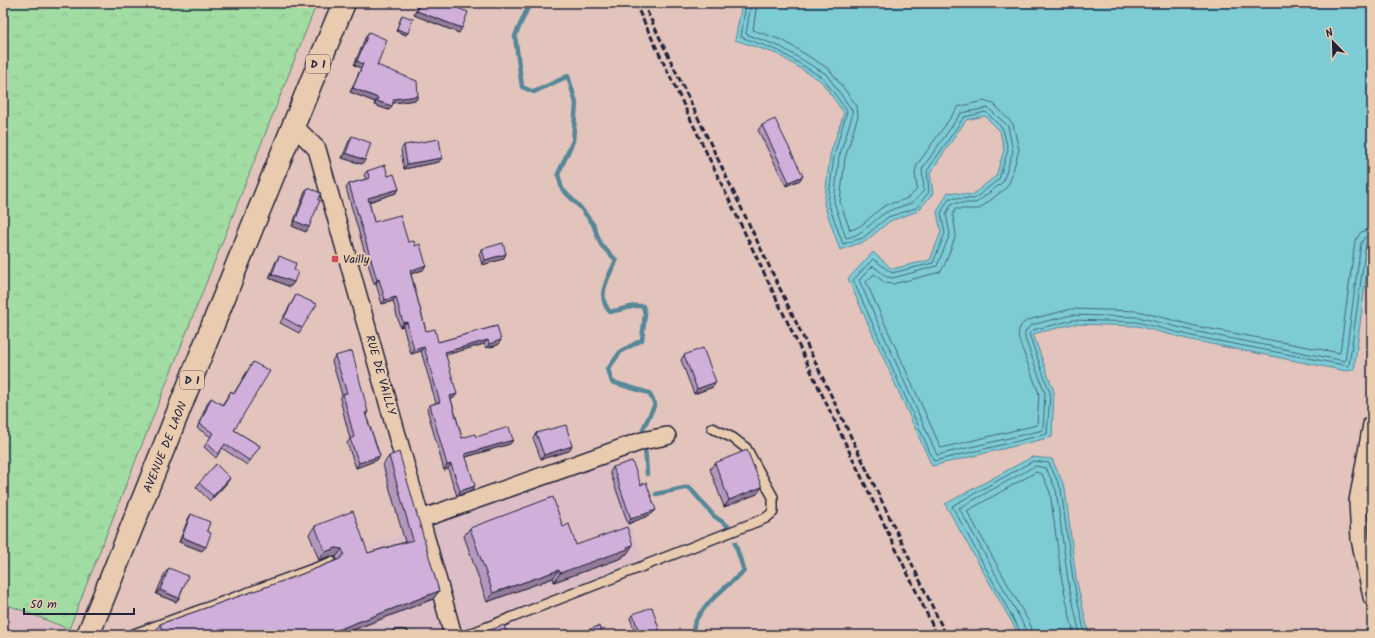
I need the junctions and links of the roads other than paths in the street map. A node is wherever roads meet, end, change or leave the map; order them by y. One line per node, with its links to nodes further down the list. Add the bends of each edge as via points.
1 (344, 3): 2 (main road, D 1)
2 (293, 125): 6 (street, RUE DE VAILLY, via 317,149); 9 (main road, AVENUE DE LAON / D 1)
3 (1372, 424): 8 (street, via 1358,501 1360,539)
4 (712, 428): 14 (lane, via 733,438 746,448 773,497 773,512 766,518)
5 (667, 436): 6 (street, via 642,442)
6 (421, 519): 13 (street, RUE DE VAILLY)
7 (332, 562): 10 (lane)
8 (1372, 597)
9 (88, 635)
10 (131, 635)
11 (396, 635): 12 (lane)
12 (404, 635)
13 (453, 635)
14 (467, 635)

